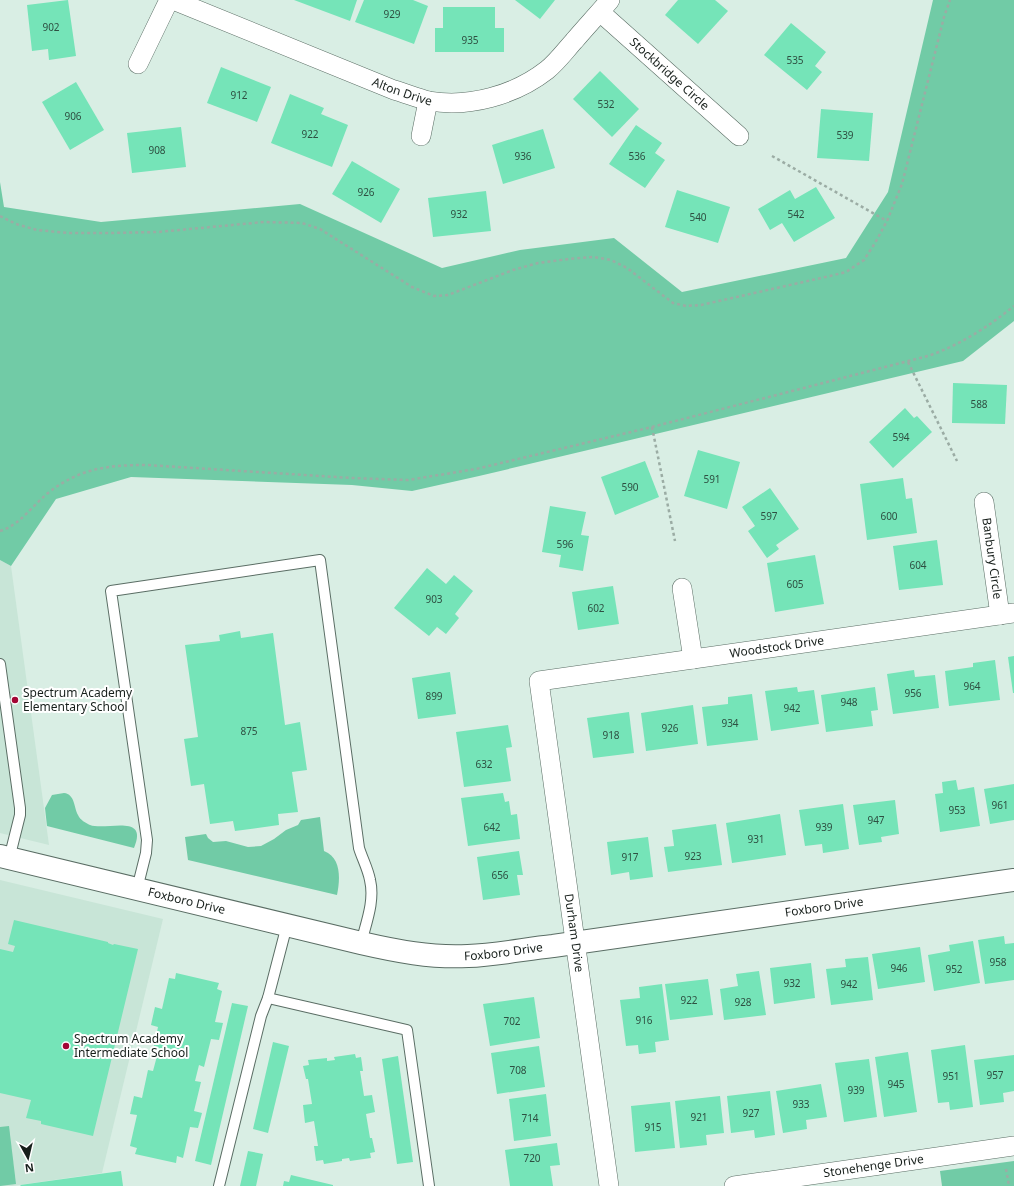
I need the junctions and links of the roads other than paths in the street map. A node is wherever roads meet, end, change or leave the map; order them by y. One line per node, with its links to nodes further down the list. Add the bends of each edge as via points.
1 (169, 0): 4 (street)
2 (173, 0): 5 (street, Alton Drive, via 394,90)
3 (605, 6): 5 (street, Alton Drive, via 547,70 529,81 494,97 480,100); 7 (street, Stockbridge Circle)
4 (138, 64)
5 (428, 100): 6 (street)
6 (421, 136)
7 (739, 136)
8 (984, 502): 10 (street, Banbury Circle)
9 (682, 588): 11 (street)
10 (1007, 614): 11 (street, Woodstock Drive)
11 (693, 659): 13 (street, Woodstock Drive)
12 (0, 664): 14 (lane, via 20,808 20,815)
13 (539, 681): 18 (street, Durham Drive)
14 (5, 857): 16 (street, Foxboro Drive)
15 (1014, 880): 18 (street, Foxboro Drive)
16 (137, 889): 17 (street, Foxboro Drive); 19 (lane, via 147,840 111,591 320,560 359,848 372,890)
17 (287, 925): 19 (street, Foxboro Drive); 20 (lane)
18 (575, 942): 19 (street, Foxboro Drive, via 456,957 414,954); 24 (street, Durham Drive)
19 (361, 943)
20 (268, 998): 22 (lane, via 261,1016); 23 (lane, via 407,1030)
21 (1014, 1146): 25 (street, Stonehenge Drive)
22 (219, 1186)
23 (429, 1186)
24 (609, 1186)
25 (734, 1186)

